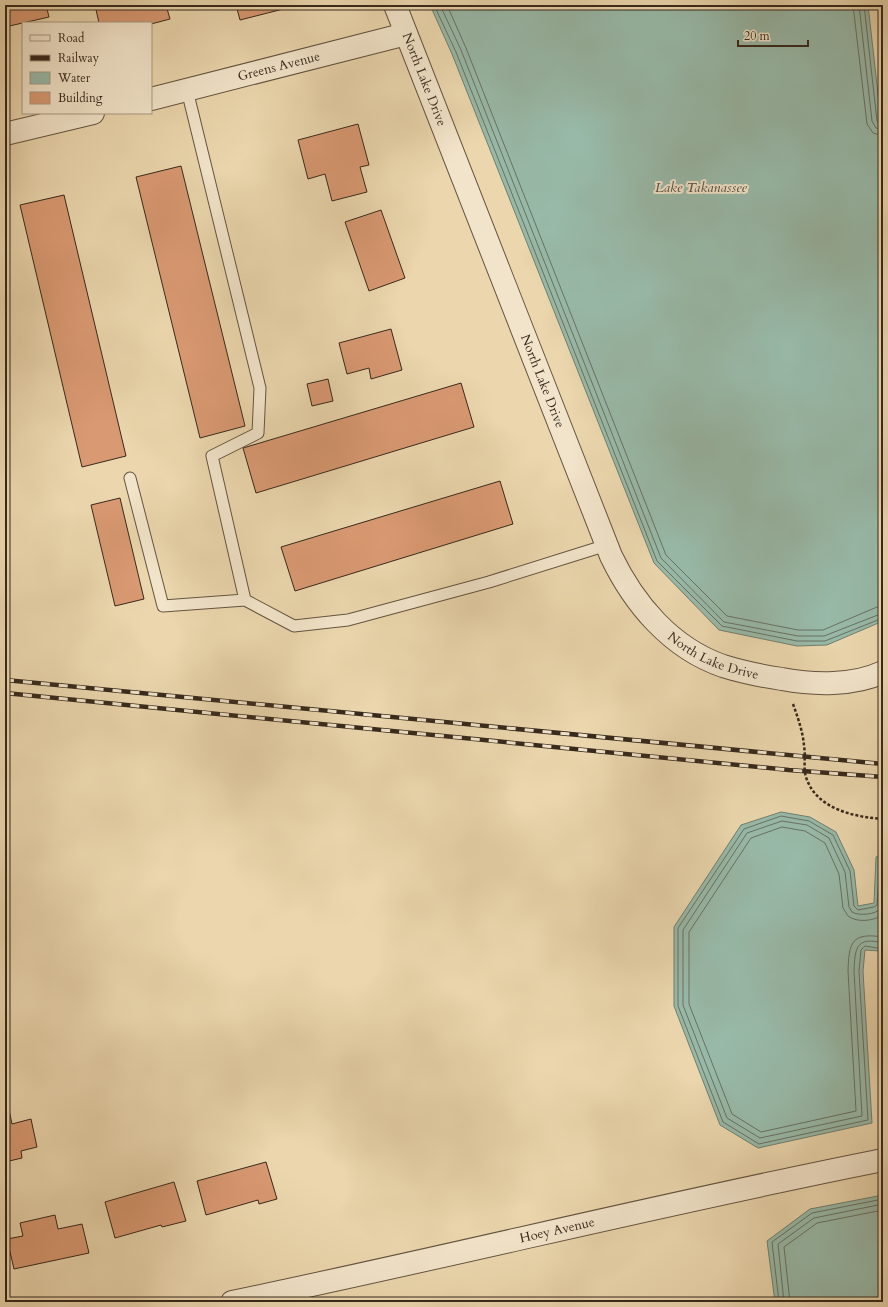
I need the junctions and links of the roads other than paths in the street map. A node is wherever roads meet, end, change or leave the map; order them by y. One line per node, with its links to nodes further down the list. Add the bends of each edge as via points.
1 (395, 5): 2 (street, North Lake Drive)
2 (406, 34): 3 (street, Greens Avenue); 8 (street, North Lake Drive)
3 (187, 90): 4 (street, Greens Avenue); 9 (lane, via 260,388 258,433 212,456)
4 (152, 99)
5 (90, 114): 6 (street)
6 (5, 134)
7 (130, 478): 9 (lane, via 163,606)
8 (607, 545): 9 (lane, via 489,582 348,620 294,626); 10 (street, North Lake Drive, via 620,575 651,618 672,637 699,655 749,674 798,682 827,683 860,679)
9 (245, 600)
10 (883, 672)
11 (883, 1160): 12 (street, Hoey Avenue, via 516,1239 384,1271)
12 (232, 1302)

